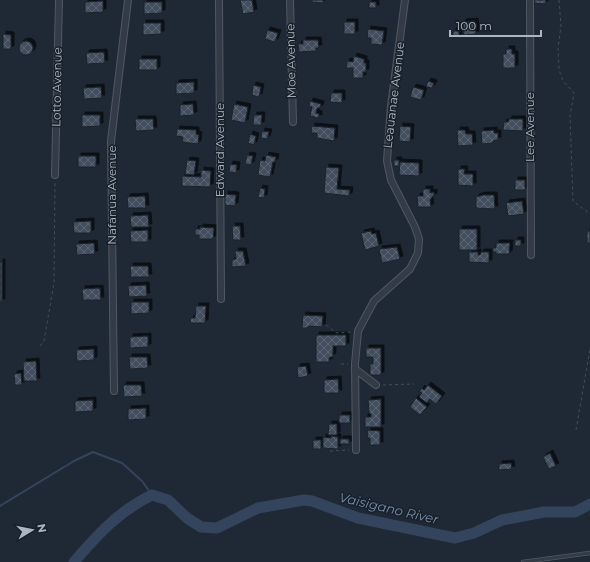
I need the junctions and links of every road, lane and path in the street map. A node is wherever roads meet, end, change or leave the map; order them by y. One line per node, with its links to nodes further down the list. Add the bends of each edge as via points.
1 (59, 0): 9 (street, Lotto Avenue)
2 (128, 0): 21 (street, Nafanua Avenue, via 111,141)
3 (220, 0): 12 (street, Edward Avenue)
4 (290, 0): 8 (street, Moe Avenue)
5 (405, 0): 14 (street, Leauanae Avenue, via 391,106 387,161 391,180 415,227 419,239 418,253 410,269 374,301)
6 (530, 0): 11 (street, Lee Avenue)
7 (559, 0): 10 (path, via 559,70 563,81 574,93 570,116 573,201)
8 (293, 122)
9 (55, 175): 15 (path, via 54,283 44,341)
10 (590, 214)
11 (531, 255)
12 (221, 299)
13 (326, 326): 14 (path, via 337,332)
14 (358, 331): 18 (street, Leauanae Avenue)
15 (40, 346)
16 (590, 349): 22 (path)
17 (341, 364): 18 (path)
18 (355, 366): 20 (street); 23 (street, Leauanae Avenue)
19 (414, 384): 20 (path)
20 (376, 385)
21 (114, 391)
22 (576, 430)
23 (356, 450): 24 (path)
24 (330, 451)
25 (590, 552): 26 (lane)
26 (523, 562)

